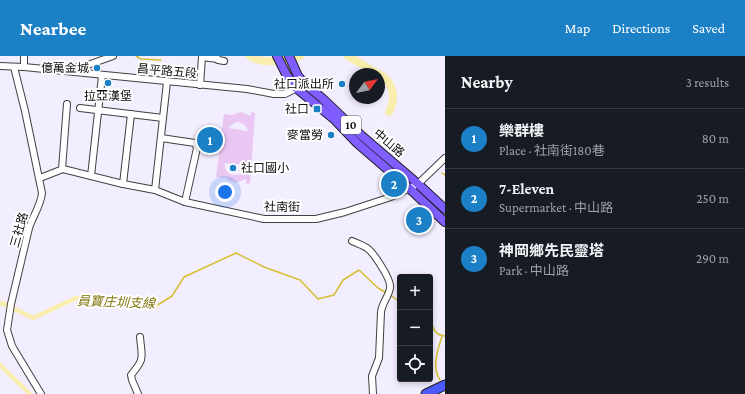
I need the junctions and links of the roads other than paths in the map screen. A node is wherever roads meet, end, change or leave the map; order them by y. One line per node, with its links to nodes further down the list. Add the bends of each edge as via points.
1 (24, 56): 10 (street)
2 (88, 56): 7 (street)
3 (113, 56): 7 (street)
4 (278, 58): 16 (main road, 中山路 / 10)
5 (289, 58): 14 (main road, 中山路 / 10)
6 (224, 61): 15 (street, via 202,57)
7 (90, 64): 11 (street)
8 (0, 66): 9 (street, 昌平路五段)
9 (14, 67): 10 (street, 昌平路五段); 26 (street, 三社路)
10 (24, 67): 11 (street, 昌平路五段)
11 (54, 70): 12 (street, 昌平路五段)
12 (102, 76): 13 (street, 昌平路五段); 19 (street)
13 (167, 82): 15 (street, 昌平路五段); 21 (street)
14 (305, 84): 16 (street, 昌平路五段); 28 (main road, 中山路 / 10)
15 (200, 85): 16 (street, 昌平路五段, via 285,94)
16 (296, 88): 29 (main road, 中山路 / 10)
17 (66, 104): 24 (street)
18 (80, 108): 19 (street)
19 (98, 110): 20 (street); 25 (street)
20 (131, 114): 21 (street); 27 (street)
21 (163, 118): 22 (street)
22 (161, 138): 30 (street); 31 (street, via 195,143 197,148)
23 (445, 158): 28 (street, 社南街)
24 (62, 169): 25 (street, 社南街); 26 (street)
25 (90, 176): 27 (street, 社南街)
26 (40, 178): 37 (street, 三社路, via 41,199 29,228 7,319 7,330 12,346)
27 (124, 184): 30 (street, 社南街)
28 (418, 184): 29 (street, 社南街); 32 (main road, 中山路 / 10)
29 (409, 188): 31 (street, 社南街, via 365,206 316,218 264,219); 33 (main road, 中山路 / 10)
30 (155, 190): 31 (street, 社南街)
31 (185, 202)
32 (445, 210)
33 (445, 222)
34 (352, 240): 39 (street, via 367,248 375,257 390,283 382,305 379,358 372,376)
35 (140, 337): 38 (street, via 142,358 131,375)
36 (445, 385): 40 (highway)
37 (41, 394)
38 (138, 394)
39 (374, 394)
40 (426, 394)

